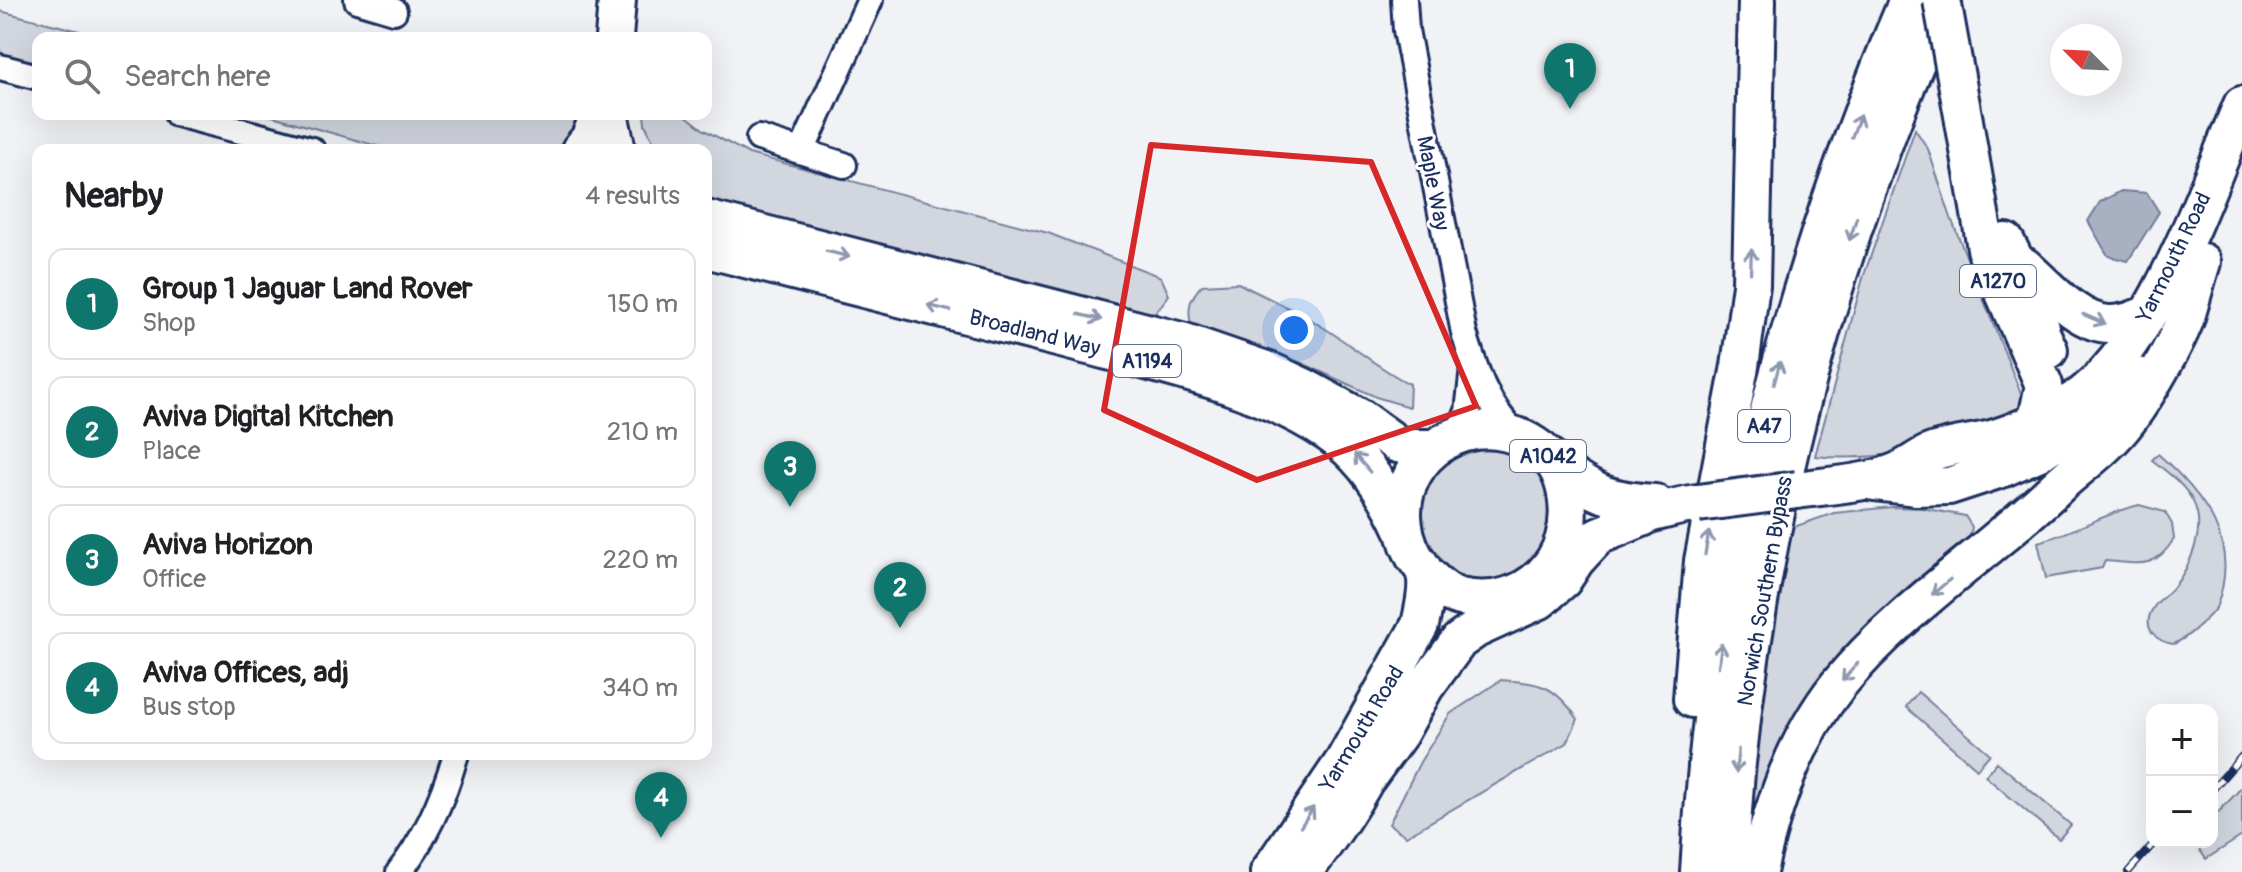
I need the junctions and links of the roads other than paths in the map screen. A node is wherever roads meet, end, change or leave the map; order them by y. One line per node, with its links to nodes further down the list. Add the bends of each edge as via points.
1 (357, 0): 9 (street)
2 (617, 0): 10 (highway)
3 (870, 0): 22 (street)
4 (1404, 0): 31 (street, Maple Way, via 1431,172)
5 (1741, 0): 25 (highway, A47, via 1741,79)
6 (1757, 0): 25 (highway, A47)
7 (1908, 0): 53 (highway, Norwich Southern Bypass / A47, one-way to 7, via 1707,746 1752,473 1822,221)
8 (1943, 0): 24 (highway, A1270, bridge); 54 (highway, Norwich Southern Bypass / A47, one-way to 54, via 1867,187 1797,419 1758,615 1737,764)
9 (394, 11)
10 (614, 32)
11 (0, 67): 12 (street)
12 (32, 75)
13 (2242, 105): 30 (highway, Yarmouth Road / A1042)
14 (2242, 118): 29 (highway, Yarmouth Road / A1042)
15 (200, 120): 19 (street)
16 (597, 120): 20 (highway)
17 (610, 120): 21 (highway)
18 (759, 138): 22 (street)
19 (290, 144)
20 (585, 144)
21 (616, 144)
22 (802, 151): 23 (street)
23 (844, 165)
24 (1975, 171): 28 (highway, A1270); 32 (highway, A1270, via 1987,254)
25 (1752, 208): 52 (highway, A47, one-way to 25, via 1685,795 1696,633 1703,561 1751,285)
26 (712, 221): 34 (highway, Broadland Way / A1194, one-way to 34, via 1185,342 1304,387 1397,444 1416,448)
27 (712, 251): 42 (highway, Broadland Way / A1194, one-way to 27, via 1356,455 1307,420 1269,402 1172,368)
28 (2011, 254): 30 (highway, one-way to 30, via 2096,323 2126,323); 32 (highway, A1270, via 2034,298 2041,333)
29 (2202, 262): 32 (highway, Yarmouth Road / A1042, via 2173,322 2119,400); 37 (highway, via 2184,323 2129,419 2096,456)
30 (2148, 314): 32 (highway, Yarmouth Road / A1042, via 2114,362)
31 (1474, 365): 33 (street, Maple Way, via 1500,419); 34 (street, Maple Way, via 1468,412)
32 (2069, 407): 36 (highway, Yarmouth Road / A1042, via 1997,437 1931,453); 37 (highway); 38 (highway, Yarmouth Road / A1042, via 2039,452)
33 (1518, 436): 34 (highway, Yarmouth Road / A1042, via 1477,430); 35 (highway, Yarmouth Road / A1042)
34 (1445, 442): 42 (highway, via 1418,465 1408,485)
35 (1558, 467): 40 (highway, Yarmouth Road / A1042, via 1587,489 1613,499); 43 (highway, A1042, via 1568,509)
36 (1897, 471): 38 (highway, via 1957,469); 39 (highway, Yarmouth Road / A1042)
37 (2072, 473): 44 (highway)
38 (1977, 478): 39 (highway, Yarmouth Road / A1042, via 1915,487); 44 (highway, via 1989,496 1994,520)
39 (1861, 481): 40 (highway, Yarmouth Road / A1042, bridge)
40 (1682, 505): 41 (highway, Yarmouth Road / A1042)
41 (1644, 517): 43 (highway, Yarmouth Road / A1042, via 1597,522); 48 (highway, via 1598,536 1540,600 1459,641)
42 (1403, 529): 45 (highway, Yarmouth Road / A1042)
43 (1564, 542): 46 (highway, Yarmouth Road / A1042, via 1535,582)
44 (1977, 557): 55 (highway, one-way to 55, via 1905,617 1837,687 1785,778)
45 (1425, 573): 46 (highway, Yarmouth Road / A1042, via 1458,597); 50 (highway, Yarmouth Road / A1042, one-way to 45, via 1344,761 1410,646 1424,608)
46 (1493, 598): 48 (highway, Yarmouth Road / A1042, via 1464,615 1434,649)
47 (454, 760): 49 (street, via 439,803)
48 (1367, 778): 51 (highway, Yarmouth Road / A1042)
49 (399, 872)
50 (1269, 872)
51 (1304, 872)
52 (1690, 872)
53 (1699, 872)
54 (1729, 872)
55 (1758, 872)

